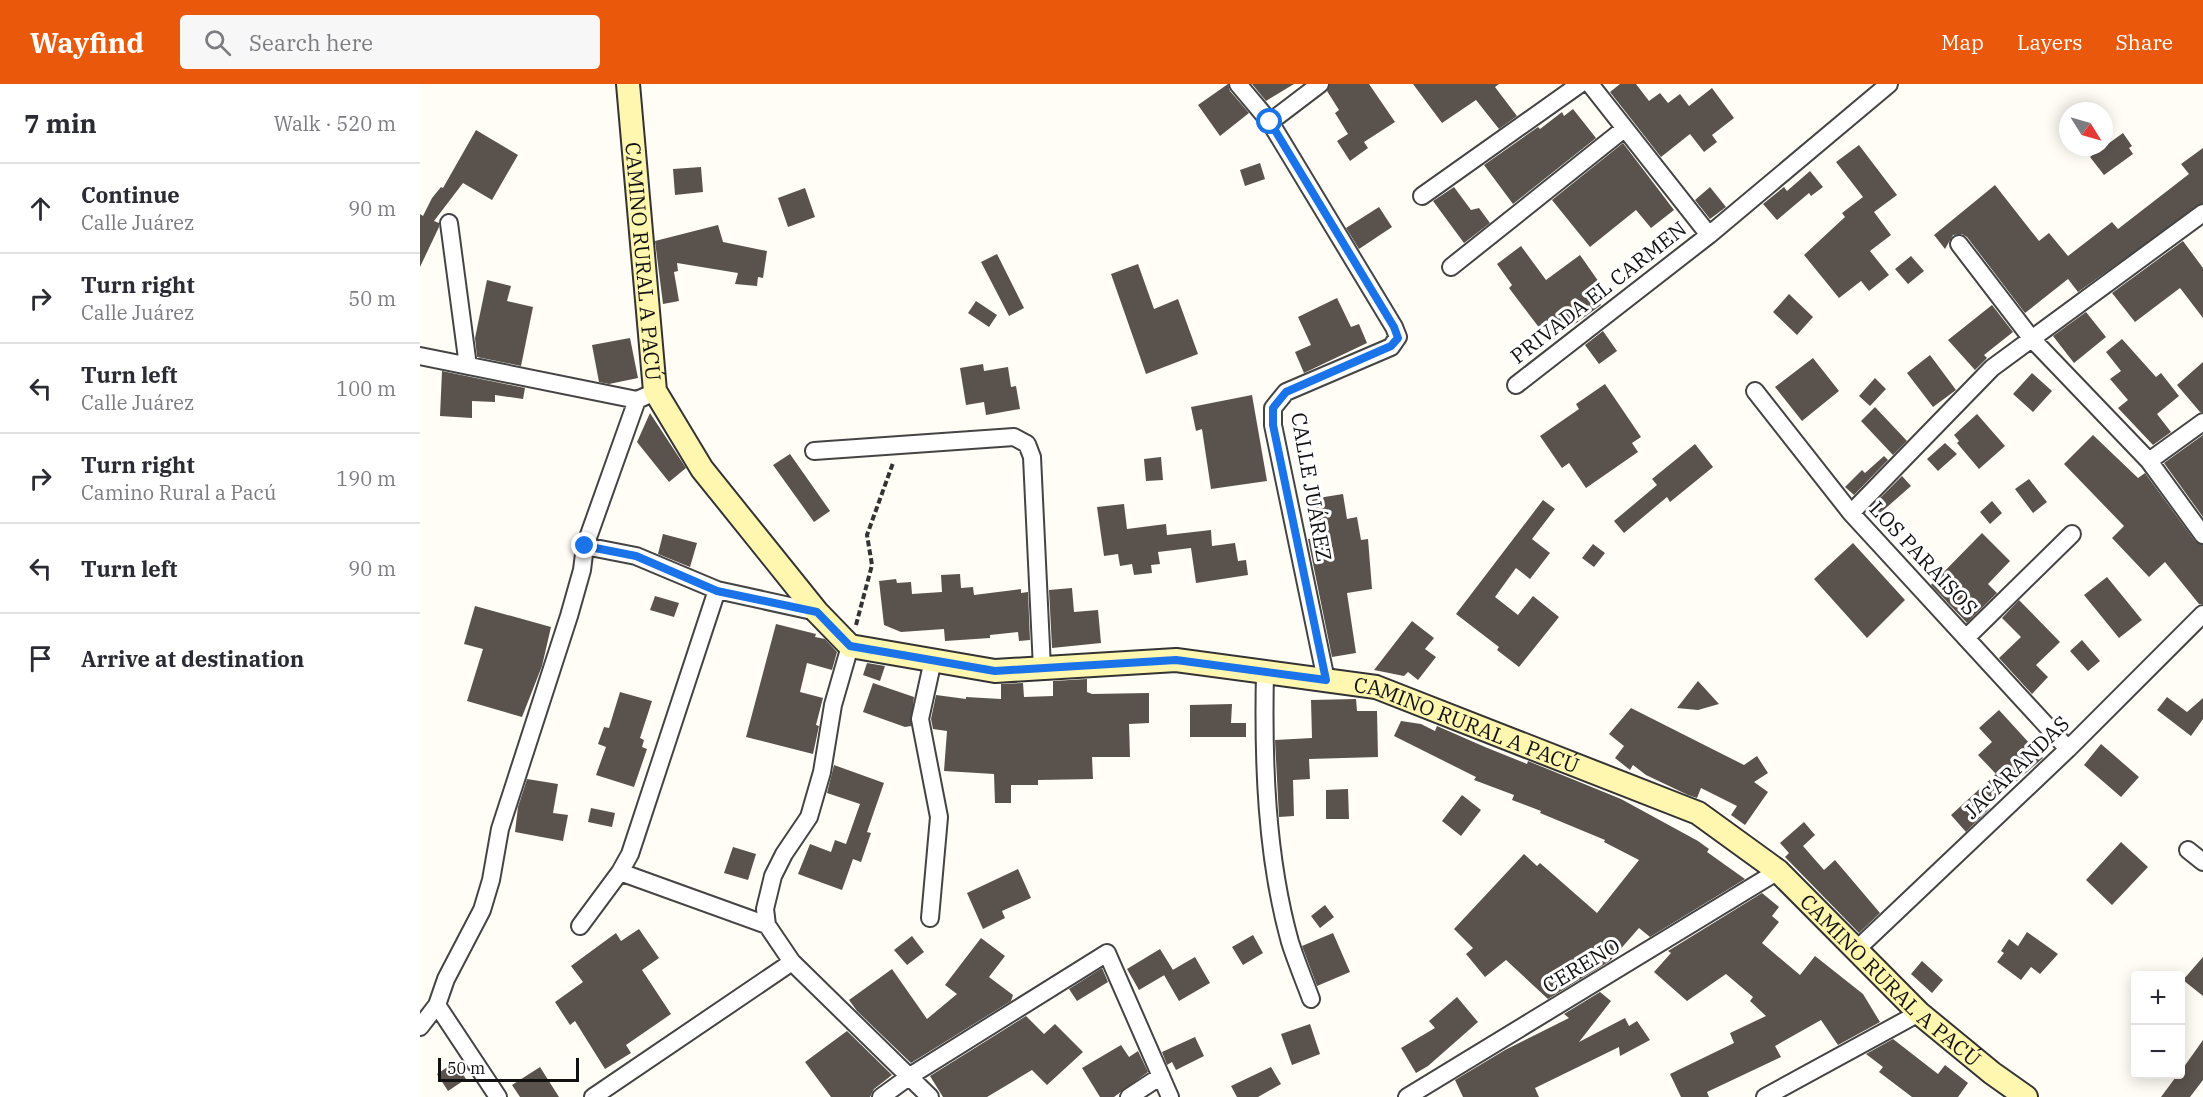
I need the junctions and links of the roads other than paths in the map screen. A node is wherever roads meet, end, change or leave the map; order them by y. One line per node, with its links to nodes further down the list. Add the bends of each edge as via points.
1 (628, 84): 20 (street, CAMINO RURAL A PACÚ)
2 (1238, 84): 7 (street)
3 (1320, 84): 7 (street)
4 (1580, 84): 9 (street)
5 (1590, 84): 8 (street)
6 (1890, 84): 12 (street, PRIVADA EL CARMEN)
7 (1270, 122): 36 (street, CALLE JUÁREZ, via 1398,338 1391,346 1286,392 1273,408 1273,425)
8 (1624, 129): 12 (street); 14 (street)
9 (1422, 196)
10 (2203, 213): 15 (street)
11 (449, 223): 17 (street)
12 (1709, 235): 18 (street, PRIVADA EL CARMEN)
13 (1959, 244): 15 (street)
14 (1451, 267)
15 (2031, 338): 23 (street); 24 (street, via 1992,368)
16 (420, 356): 17 (street)
17 (468, 366): 20 (street)
18 (1516, 385)
19 (1755, 391): 24 (street, LOS PARAISOS)
20 (646, 396): 27 (street); 29 (street, CAMINO RURAL A PACÚ)
21 (2203, 422): 23 (street)
22 (814, 451): 34 (street, via 1014,437 1027,444 1032,457)
23 (2149, 461): 26 (street)
24 (1851, 513): 31 (street, LOS PARAISOS)
25 (2072, 534): 31 (street)
26 (2203, 535)
27 (585, 546): 28 (street, via 636,556); 48 (street, via 569,616 500,830 482,910)
28 (717, 591): 29 (street); 40 (street, via 630,854)
29 (817, 612): 32 (street, CAMINO RURAL A PACÚ)
30 (2203, 614): 37 (street, JACARANDAS)
31 (1966, 638): 37 (street, LOS PARAISOS)
32 (850, 646): 33 (street, CAMINO RURAL A PACÚ); 43 (street, via 809,816 773,876 765,909)
33 (933, 660): 34 (street, CAMINO RURAL A PACÚ, via 995,671); 42 (street, via 920,719 939,817)
34 (1042, 668): 35 (street, CAMINO RURAL A PACÚ, via 1176,660)
35 (1265, 672): 36 (street, CAMINO RURAL A PACÚ); 47 (street, via 1264,725 1272,855 1290,943)
36 (1326, 680): 41 (street, CAMINO RURAL A PACÚ, via 1376,687 1698,813)
37 (2068, 749): 45 (street, JACARANDAS)
38 (2188, 850): 39 (street)
39 (2203, 862)
40 (620, 872): 43 (street); 44 (street)
41 (1778, 872): 45 (street, CAMINO RURAL A PACÚ); 59 (street, CERENO)
42 (930, 918)
43 (767, 925): 46 (street)
44 (580, 926)
45 (1856, 950): 49 (street, CAMINO RURAL A PACÚ)
46 (792, 962): 51 (street); 54 (street)
47 (1311, 999)
48 (436, 1005): 50 (street); 53 (street)
49 (1919, 1013): 60 (street); 61 (street, CAMINO RURAL A PACÚ)
50 (420, 1027)
51 (910, 1076): 52 (street, via 1107,953); 55 (street); 56 (street)
52 (1161, 1076): 57 (street); 58 (street)
53 (498, 1097)
54 (593, 1097)
55 (881, 1097)
56 (930, 1097)
57 (1129, 1097)
58 (1170, 1097)
59 (1407, 1097)
60 (1765, 1097)
61 (2026, 1097)

